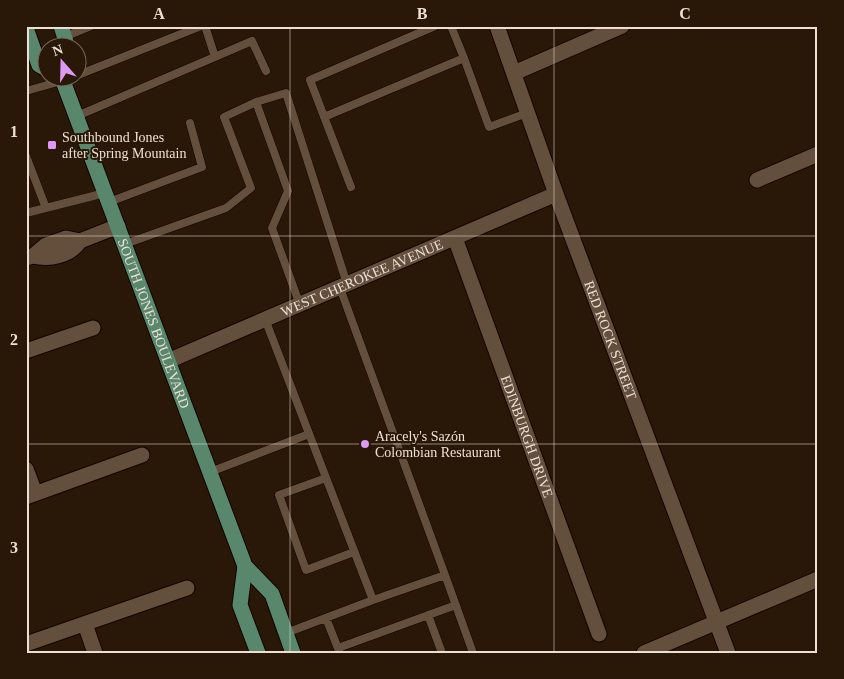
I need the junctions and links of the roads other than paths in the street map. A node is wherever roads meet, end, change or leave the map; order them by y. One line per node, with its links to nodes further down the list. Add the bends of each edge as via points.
1 (91, 26): 9 (lane)
2 (201, 26): 13 (lane)
3 (205, 26): 10 (lane)
4 (435, 26): 22 (lane, via 310,80)
5 (451, 26): 11 (lane)
6 (497, 26): 15 (street, RED ROCK STREET)
7 (622, 26): 15 (street)
8 (27, 35): 12 (main road)
9 (64, 37)
10 (215, 57): 14 (lane, via 252,41); 21 (lane)
11 (464, 58): 20 (lane, via 489,127); 22 (lane)
12 (38, 60)
13 (88, 70)
14 (266, 71)
15 (514, 73): 20 (street, RED ROCK STREET)
16 (38, 88): 18 (lane)
17 (70, 88): 21 (main road, SOUTH JONES BOULEVARD)
18 (26, 92)
19 (256, 102): 34 (lane, via 224,117 251,188 226,208); 36 (lane, via 286,93); 37 (lane, via 288,192 272,228)
20 (527, 113): 28 (street, RED ROCK STREET)
21 (77, 116): 29 (main road, SOUTH JONES BOULEVARD)
22 (324, 117): 27 (lane)
23 (190, 123): 29 (lane, via 202,167)
24 (818, 154): 26 (street)
25 (26, 156): 30 (lane)
26 (757, 180)
27 (351, 187)
28 (556, 194): 33 (street, WEST CHEROKEE AVENUE); 57 (street, RED ROCK STREET)
29 (107, 197): 30 (lane); 32 (main road, SOUTH JONES BOULEVARD)
30 (46, 208): 31 (lane)
31 (26, 213)
32 (118, 226): 34 (main road, SOUTH JONES BOULEVARD); 35 (street, via 80,241 74,249 46,259)
33 (455, 238): 36 (street, WEST CHEROKEE AVENUE); 60 (street, EDINBURGH DRIVE)
34 (125, 244): 41 (main road, SOUTH JONES BOULEVARD)
35 (30, 257)
36 (343, 286): 37 (street, WEST CHEROKEE AVENUE); 50 (lane)
37 (300, 305): 38 (street, WEST CHEROKEE AVENUE)
38 (266, 319): 41 (street, WEST CHEROKEE AVENUE); 42 (lane)
39 (93, 328): 40 (street)
40 (26, 351)
41 (168, 361): 45 (main road, SOUTH JONES BOULEVARD)
42 (309, 434): 45 (lane); 46 (lane)
43 (142, 455): 47 (street)
44 (26, 469): 47 (street)
45 (210, 472): 49 (main road, SOUTH JONES BOULEVARD)
46 (326, 478): 48 (lane); 48 (lane, via 279,495 306,570)
47 (31, 495)
48 (354, 552): 53 (lane)
49 (245, 566): 59 (main road, SOUTH JONES BOULEVARD, via 272,594); 64 (main road, SOUTH JONES BOULEVARD, via 240,605)
50 (446, 575): 53 (lane); 54 (lane)
51 (818, 579): 57 (street)
52 (187, 588): 58 (street)
53 (373, 600): 56 (lane)
54 (456, 605): 55 (lane); 67 (lane)
55 (428, 615): 62 (lane); 66 (lane)
56 (326, 618): 59 (lane); 62 (lane)
57 (717, 622): 68 (street); 69 (street, RED ROCK STREET)
58 (85, 624): 61 (street); 63 (street)
59 (286, 633): 65 (main road, SOUTH JONES BOULEVARD)
60 (599, 634)
61 (26, 644)
62 (338, 650)
63 (95, 653)
64 (258, 653)
65 (293, 653)
66 (442, 653)
67 (473, 653)
68 (644, 653)
69 (728, 653)

